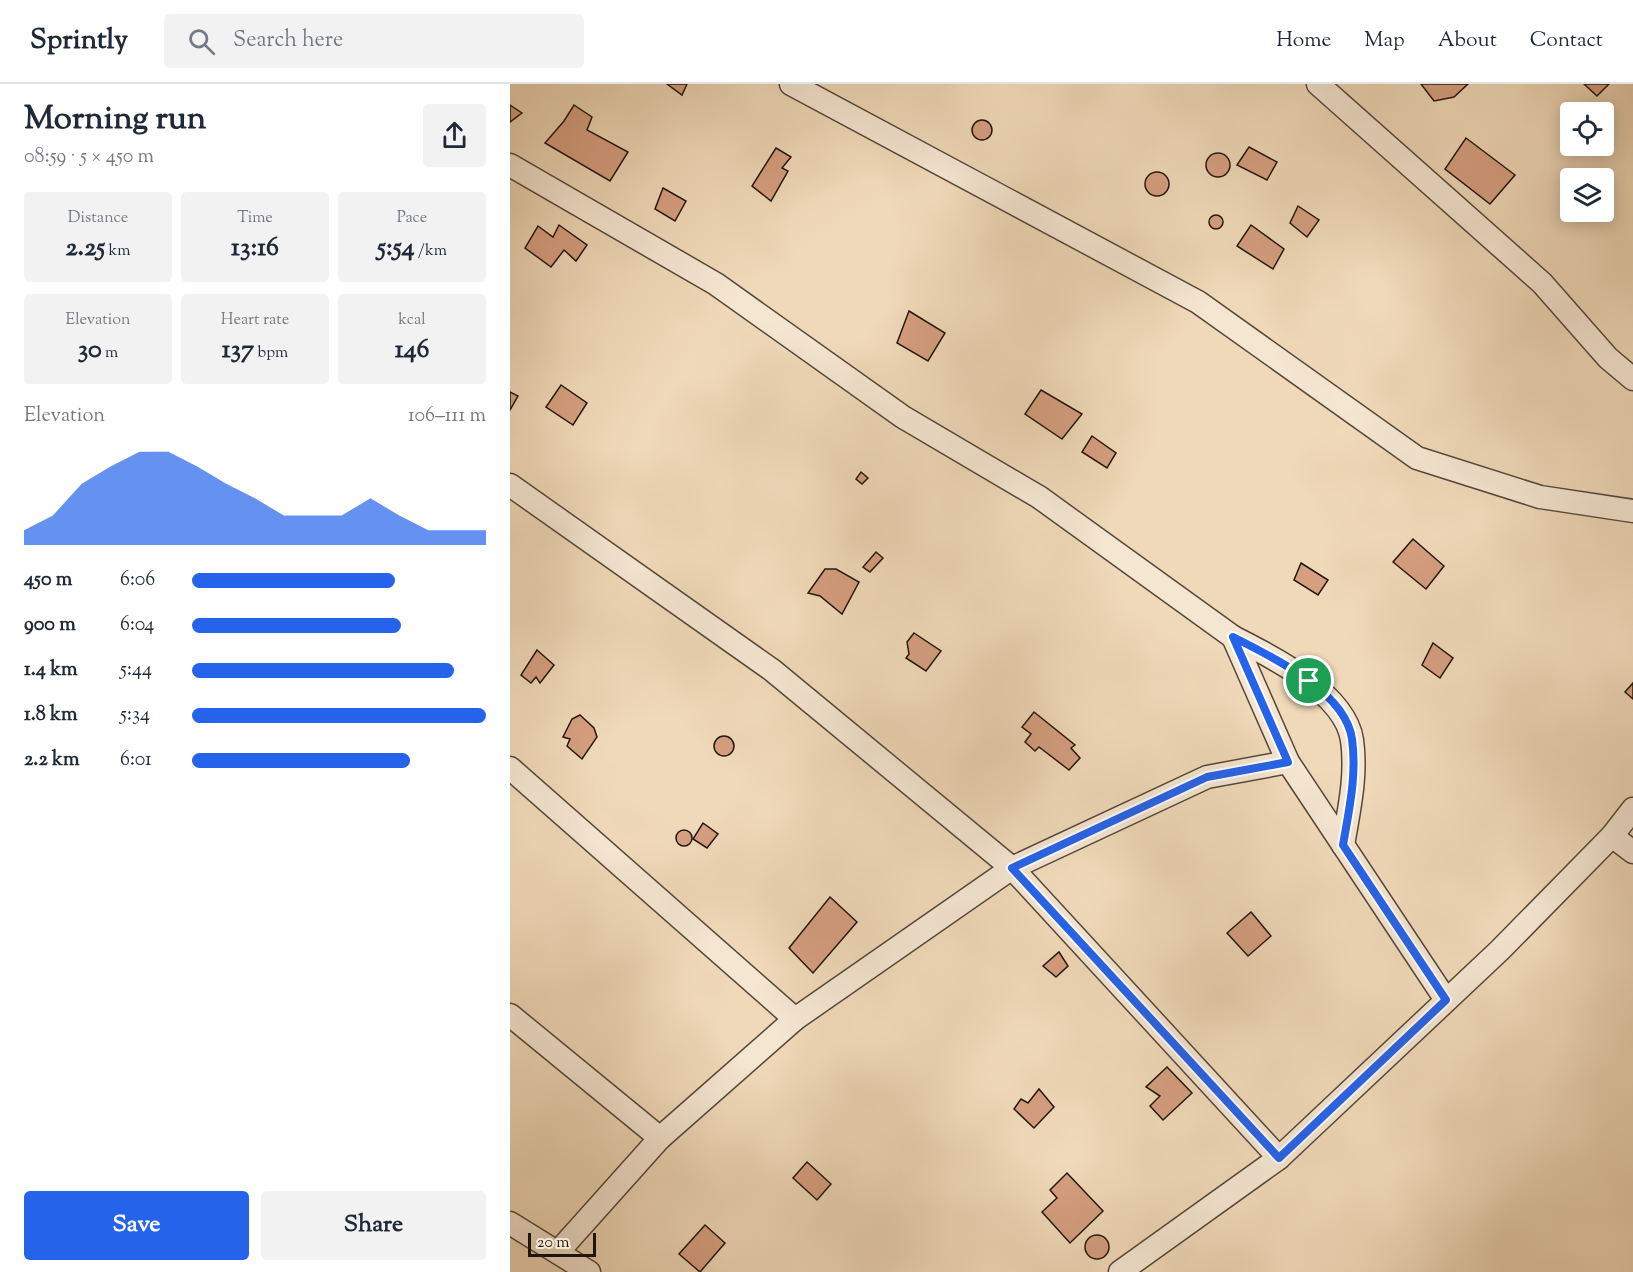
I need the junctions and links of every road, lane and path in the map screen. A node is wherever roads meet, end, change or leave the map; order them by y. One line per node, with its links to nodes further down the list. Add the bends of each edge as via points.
1 (791, 84): 6 (street, via 1198,302 1417,458 1540,497)
2 (1318, 84): 4 (street, via 1542,283 1608,358)
3 (510, 165): 7 (street, via 716,284 903,417 1039,497)
4 (1633, 379)
5 (510, 485): 14 (street, via 772,670)
6 (1633, 511)
7 (1233, 637): 8 (street); 12 (street, via 1309,681 1340,711 1352,738 1353,789)
8 (1288, 762): 12 (street); 14 (street, via 1207,777)
9 (510, 768): 17 (street)
10 (1633, 809): 11 (street)
11 (1612, 836): 13 (street); 15 (street)
12 (1343, 845): 15 (street)
13 (1633, 852)
14 (1012, 868): 17 (street); 19 (street)
15 (1446, 1000): 19 (street)
16 (510, 1015): 18 (street)
17 (795, 1019): 18 (street)
18 (660, 1138): 21 (street)
19 (1279, 1158): 23 (street)
20 (510, 1223): 21 (street)
21 (558, 1252): 22 (street)
22 (590, 1272)
23 (1120, 1272)

